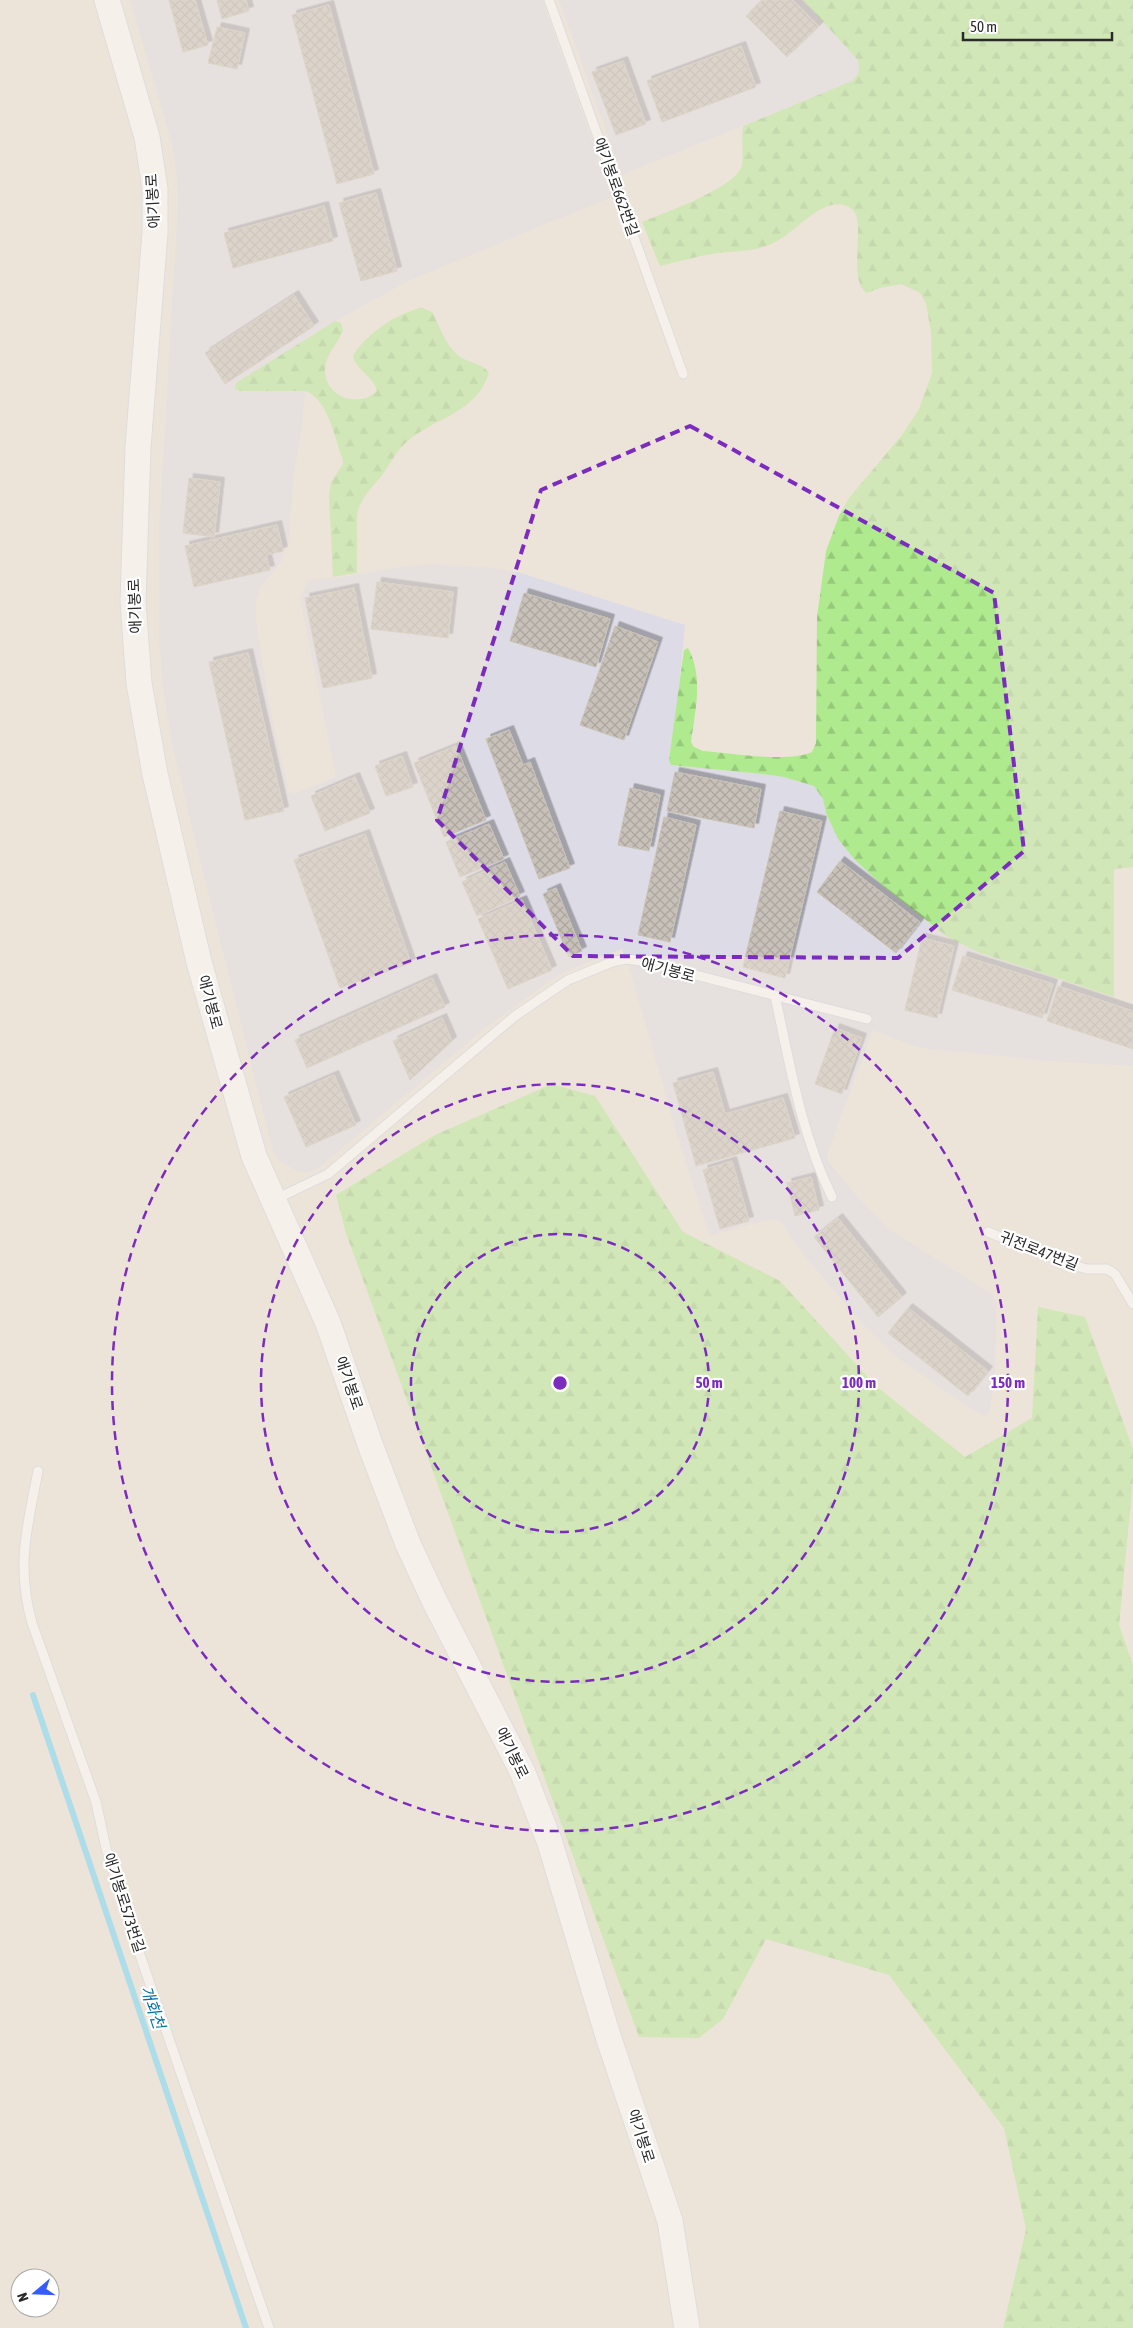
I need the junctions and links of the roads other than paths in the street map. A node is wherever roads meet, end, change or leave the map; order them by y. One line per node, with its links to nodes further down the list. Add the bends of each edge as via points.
1 (107, 0): 7 (main road, 애기봉로, via 147,137 155,189 155,233 138,447 133,602 139,683 155,774 199,962 251,1147)
2 (549, 0): 3 (lane, 애기봉로662번길)
3 (683, 374)
4 (775, 996): 5 (lane, 애기봉로); 6 (lane, via 808,1138); 7 (lane, 애기봉로, via 641,962 612,962 568,980 515,1016 328,1174)
5 (867, 1019)
6 (832, 1197)
7 (273, 1200): 12 (main road, 애기봉로, via 328,1323 408,1544 523,1773 550,1843 608,2036 670,2220)
8 (988, 1232): 9 (lane, 귀전로47번길, via 1065,1263 1087,1269 1106,1269 1115,1274)
9 (1133, 1304)
10 (38, 1471): 11 (lane, 애기봉로573번길, via 22,1567 24,1596 96,1802 106,1848 131,1929)
11 (269, 2328)
12 (687, 2328)

